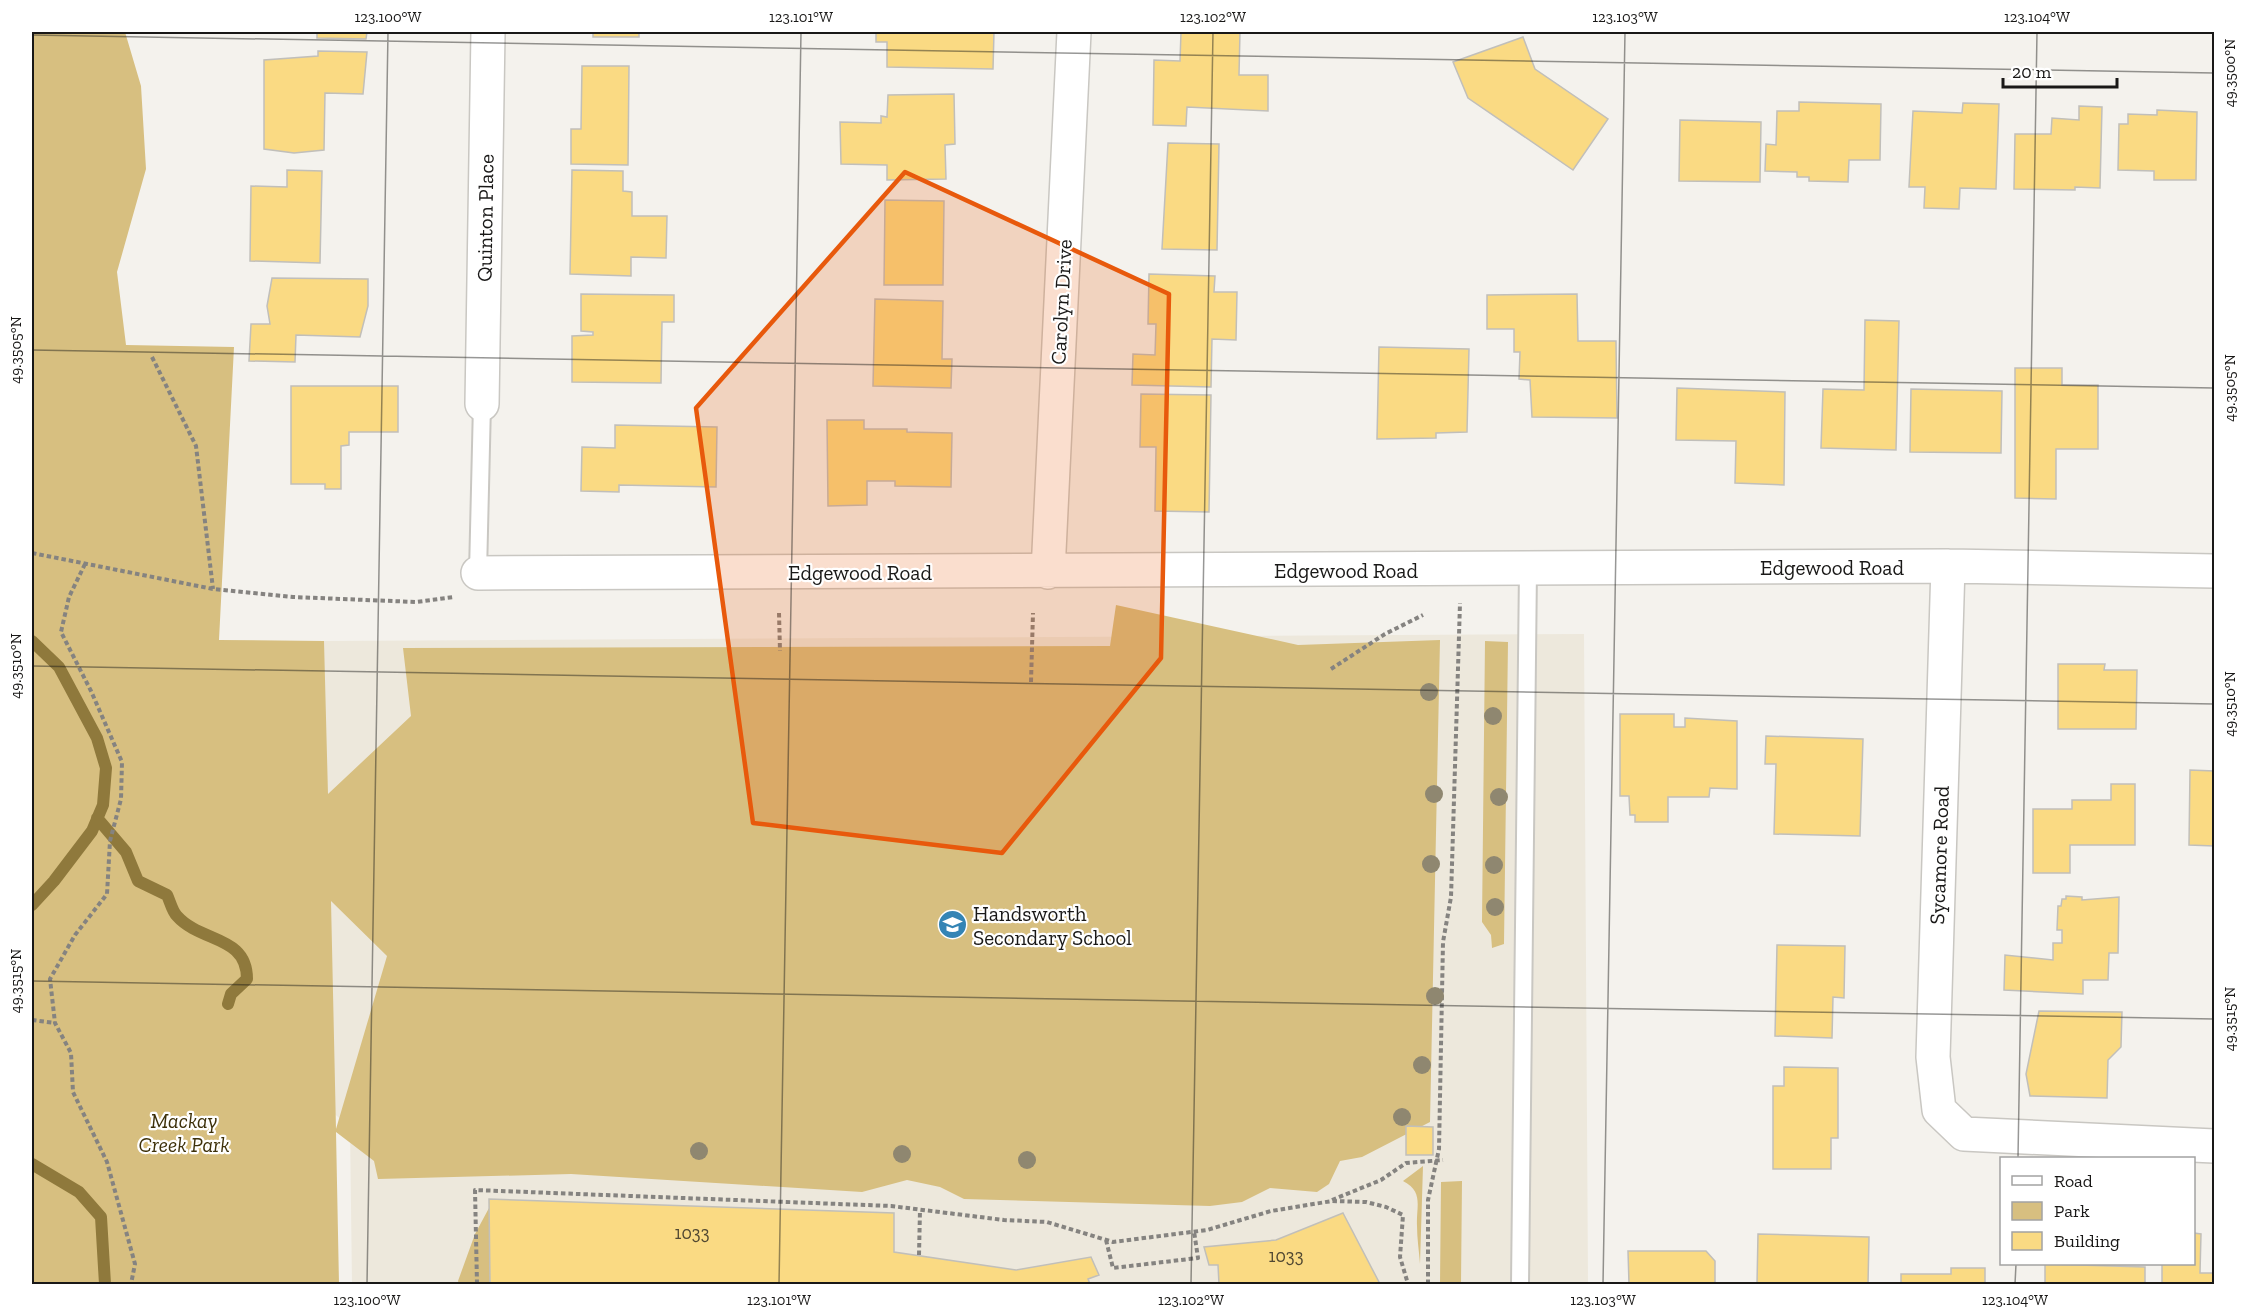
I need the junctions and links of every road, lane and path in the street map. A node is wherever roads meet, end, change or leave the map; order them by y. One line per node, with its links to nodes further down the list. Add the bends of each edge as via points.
1 (488, 32): 4 (street, Quinton Place)
2 (1074, 32): 11 (street, Carolyn Drive)
3 (152, 357): 13 (path, via 196,446)
4 (482, 404): 12 (lane)
5 (32, 553): 6 (path)
6 (85, 564): 13 (path); 21 (path, via 69,597 61,632 122,762 121,799 110,841 107,894 75,935 50,979)
7 (1948, 566): 8 (street, Edgewood Road); 10 (street, Edgewood Road); 22 (street, Sycamore Road, via 1933,1057 1939,1110 1964,1134)
8 (1528, 569): 9 (street, Edgewood Road); 34 (lane)
9 (1460, 570): 11 (street, Edgewood Road); 24 (path, via 1454,839 1451,897 1443,942)
10 (2214, 571)
11 (1048, 572): 12 (street, Edgewood Road)
12 (478, 573): 13 (path, via 466,594 424,601 293,597)
13 (213, 589)
14 (779, 613): 17 (path)
15 (1033, 613): 19 (path)
16 (1423, 615): 18 (path, via 1384,634)
17 (780, 651)
18 (1331, 669)
19 (1031, 682)
20 (32, 1020): 21 (path)
21 (55, 1023): 30 (path, via 70,1053 73,1092 110,1173 135,1264)
22 (2214, 1146)
23 (1443, 1160): 24 (path)
24 (1436, 1161): 25 (path, via 1406,1163 1381,1180); 33 (path, via 1428,1200)
25 (1332, 1201): 27 (path, via 1270,1211); 32 (path, via 1366,1202 1403,1215 1400,1257)
26 (920, 1210): 28 (path, via 1047,1222); 29 (path); 31 (path, via 475,1190)
27 (1194, 1231): 28 (path); 28 (path, via 1198,1258 1113,1268)
28 (1106, 1240)
29 (919, 1255)
30 (131, 1284)
31 (477, 1284)
32 (1408, 1284)
33 (1428, 1284)
34 (1520, 1284)

